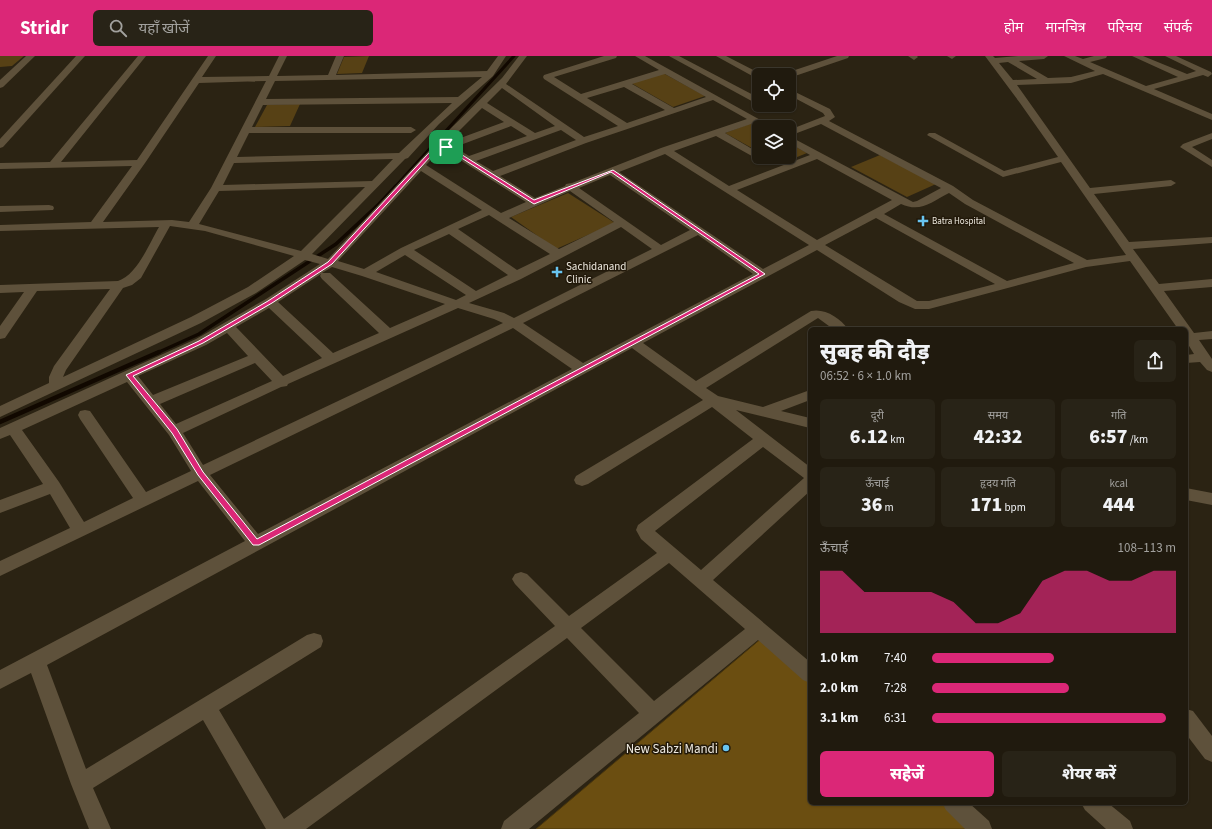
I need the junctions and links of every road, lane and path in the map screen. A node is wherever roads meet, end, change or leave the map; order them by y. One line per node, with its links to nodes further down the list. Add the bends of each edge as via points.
1 (31, 56): 38 (street)
2 (81, 56): 64 (street)
3 (142, 56): 76 (street)
4 (212, 56): 33 (street)
5 (283, 56): 32 (street)
6 (340, 56): 30 (street)
7 (502, 56): 28 (street)
8 (523, 56): 37 (street)
9 (613, 56): 42 (street, via 548,76 549,80)
10 (641, 56): 24 (street)
11 (673, 56): 43 (street)
12 (720, 56): 22 (street)
13 (744, 56): 22 (street)
14 (845, 56): 27 (street)
15 (1044, 56): 21 (street)
16 (1068, 56): 23 (street)
17 (1103, 56): 23 (street)
18 (1136, 56): 31 (street)
19 (1169, 56): 29 (street)
20 (991, 58): 21 (street); 36 (street)
21 (1011, 60): 34 (street)
22 (729, 61): 26 (street)
23 (1082, 62): 25 (street)
24 (665, 71): 35 (street); 41 (street)
25 (1103, 71): 34 (street, via 1071,80); 39 (street)
26 (752, 72)
27 (796, 73)
28 (490, 74): 30 (street); 44 (street)
29 (1208, 74): 31 (street)
30 (331, 77): 32 (street)
31 (1186, 78): 39 (street)
32 (271, 79): 33 (street); 45 (street)
33 (197, 80): 73 (street)
34 (1048, 82): 36 (street)
35 (624, 83): 42 (street); 47 (street)
36 (1010, 83): 70 (street)
37 (500, 84): 46 (street); 53 (street)
38 (0, 85)
39 (1146, 89): 48 (street)
40 (796, 96): 51 (street, via 827,111 830,116)
41 (714, 97): 47 (street); 49 (street)
42 (579, 98): 54 (street)
43 (752, 98)
44 (462, 100): 45 (street); 69 (street, via 436,122)
45 (260, 102): 55 (street)
46 (481, 103): 52 (street); 65 (street)
47 (673, 111): 54 (street)
48 (1212, 117)
49 (754, 120)
50 (752, 121): 58 (street)
51 (823, 121): 57 (street); 86 (street)
52 (512, 122): 60 (street); 65 (street)
53 (563, 126): 60 (street); 62 (street)
54 (625, 126): 62 (street)
55 (246, 130): 56 (street); 71 (street)
56 (411, 130)
57 (796, 131)
58 (716, 132): 66 (street); 67 (street)
59 (932, 135): 70 (street, via 1003,174)
60 (534, 136): 72 (street)
61 (1212, 136): 75 (street, via 1185,147)
62 (583, 140): 81 (street)
63 (796, 143): 68 (street)
64 (0, 145)
65 (444, 145): 72 (street); 78 (street)
66 (665, 150): 80 (street); 87 (street)
67 (752, 153)
68 (818, 155): 79 (street); 89 (street)
69 (404, 156): 71 (street); 83 (street)
70 (1064, 158): 88 (street)
71 (230, 160): 85 (street)
72 (469, 160): 81 (street)
73 (140, 163): 76 (street); 98 (street)
74 (772, 164): 79 (street)
75 (1212, 164)
76 (52, 165): 77 (street)
77 (0, 166)
78 (420, 166): 93 (street); 112 (street)
79 (781, 169): 87 (street)
80 (611, 170): 84 (street); 102 (street)
81 (492, 175): 90 (street)
82 (1171, 183): 88 (street)
83 (376, 184): 85 (street); 109 (street)
84 (570, 186): 90 (street); 96 (street)
85 (216, 188): 99 (street)
86 (949, 188): 89 (street, via 920,204 912,205); 111 (street, via 969,202)
87 (728, 190): 104 (street)
88 (1087, 192): 105 (street)
89 (900, 200): 94 (street)
90 (534, 202): 95 (street)
91 (49, 208): 92 (street)
92 (0, 209)
93 (490, 210): 95 (street); 101 (street)
94 (876, 214): 104 (street); 118 (street)
95 (501, 217): 108 (street)
96 (621, 223): 106 (street); 108 (street)
97 (166, 224): 98 (street); 99 (street); 117 (street, via 137,275)
98 (95, 225): 100 (street)
99 (193, 226): 109 (street, via 235,235)
100 (0, 228)
101 (450, 229): 107 (street); 115 (street)
102 (698, 231): 106 (street); 114 (street)
103 (1212, 240): 105 (street)
104 (816, 246): 114 (street); 118 (street, via 915,305 929,305)
105 (1126, 246): 110 (street)
106 (659, 249): 125 (street)
107 (404, 250): 113 (street); 122 (street)
108 (558, 254): 115 (street)
109 (305, 257): 112 (street); 142 (street, via 252,290 196,320)
110 (1133, 257): 111 (street); 120 (street)
111 (1085, 264): 118 (street)
112 (331, 267): 113 (street); 123 (street); 130 (street)
113 (366, 272): 124 (street)
114 (762, 274): 134 (street)
115 (517, 276): 122 (street)
116 (1212, 283): 120 (street)
117 (119, 285): 119 (street); 142 (street, via 59,370)
118 (1006, 285)
119 (33, 288): 121 (street); 132 (street)
120 (1157, 288): 128 (street)
121 (0, 289)
122 (475, 296): 124 (street)
123 (271, 303): 126 (street); 136 (street)
124 (456, 304): 125 (street); 130 (street)
125 (514, 323): 139 (street); 154 (street)
126 (228, 326): 135 (street); 140 (street, via 201,342)
127 (839, 327): 143 (street, via 824,314 816,314)
128 (1184, 327)
129 (1188, 332): 133 (street)
130 (388, 334): 136 (street)
131 (1188, 334): 138 (street)
132 (0, 335)
133 (1212, 335)
134 (633, 342): 139 (street); 143 (street)
135 (257, 357): 141 (street); 146 (street)
136 (330, 359): 141 (street)
137 (1188, 359): 138 (street)
138 (1207, 362)
139 (582, 369): 164 (street)
140 (129, 375): 146 (street); 151 (street)
141 (282, 382): 152 (street)
142 (56, 386): 147 (street)
143 (697, 387): 145 (street)
144 (808, 395): 148 (street)
145 (713, 400): 148 (street); 153 (street); 156 (street)
146 (151, 402): 152 (street)
147 (0, 412)
148 (763, 412): 150 (street)
149 (85, 415): 161 (street)
150 (808, 423)
151 (7, 431): 158 (street)
152 (174, 431): 154 (street)
153 (763, 439): 155 (street); 165 (street, via 644,528 647,534)
154 (200, 473): 161 (street); 164 (street)
155 (808, 473)
156 (582, 480)
157 (808, 484): 168 (street)
158 (53, 486): 162 (street); 163 (street)
159 (1188, 494): 160 (street)
160 (1212, 499)
161 (143, 500): 163 (street)
162 (0, 507)
163 (81, 531): 166 (street)
164 (256, 543): 172 (street)
165 (670, 553): 168 (street); 169 (street)
166 (0, 569)
167 (521, 579): 169 (street)
168 (702, 580): 170 (street)
169 (568, 627): 176 (street); 184 (street)
170 (758, 629): 173 (street); 176 (street)
171 (314, 641): 175 (street)
172 (36, 662): 174 (street); 179 (street)
173 (808, 672)
174 (0, 680)
175 (206, 707): 179 (street); 183 (street)
176 (653, 714): 185 (street)
177 (1188, 721): 178 (street)
178 (1212, 752)
179 (81, 784): 182 (street)
180 (955, 805): 186 (street)
181 (1094, 805): 187 (street)
182 (100, 829)
183 (278, 829)
184 (288, 829)
185 (512, 829)
186 (981, 829)
187 (1122, 829)

